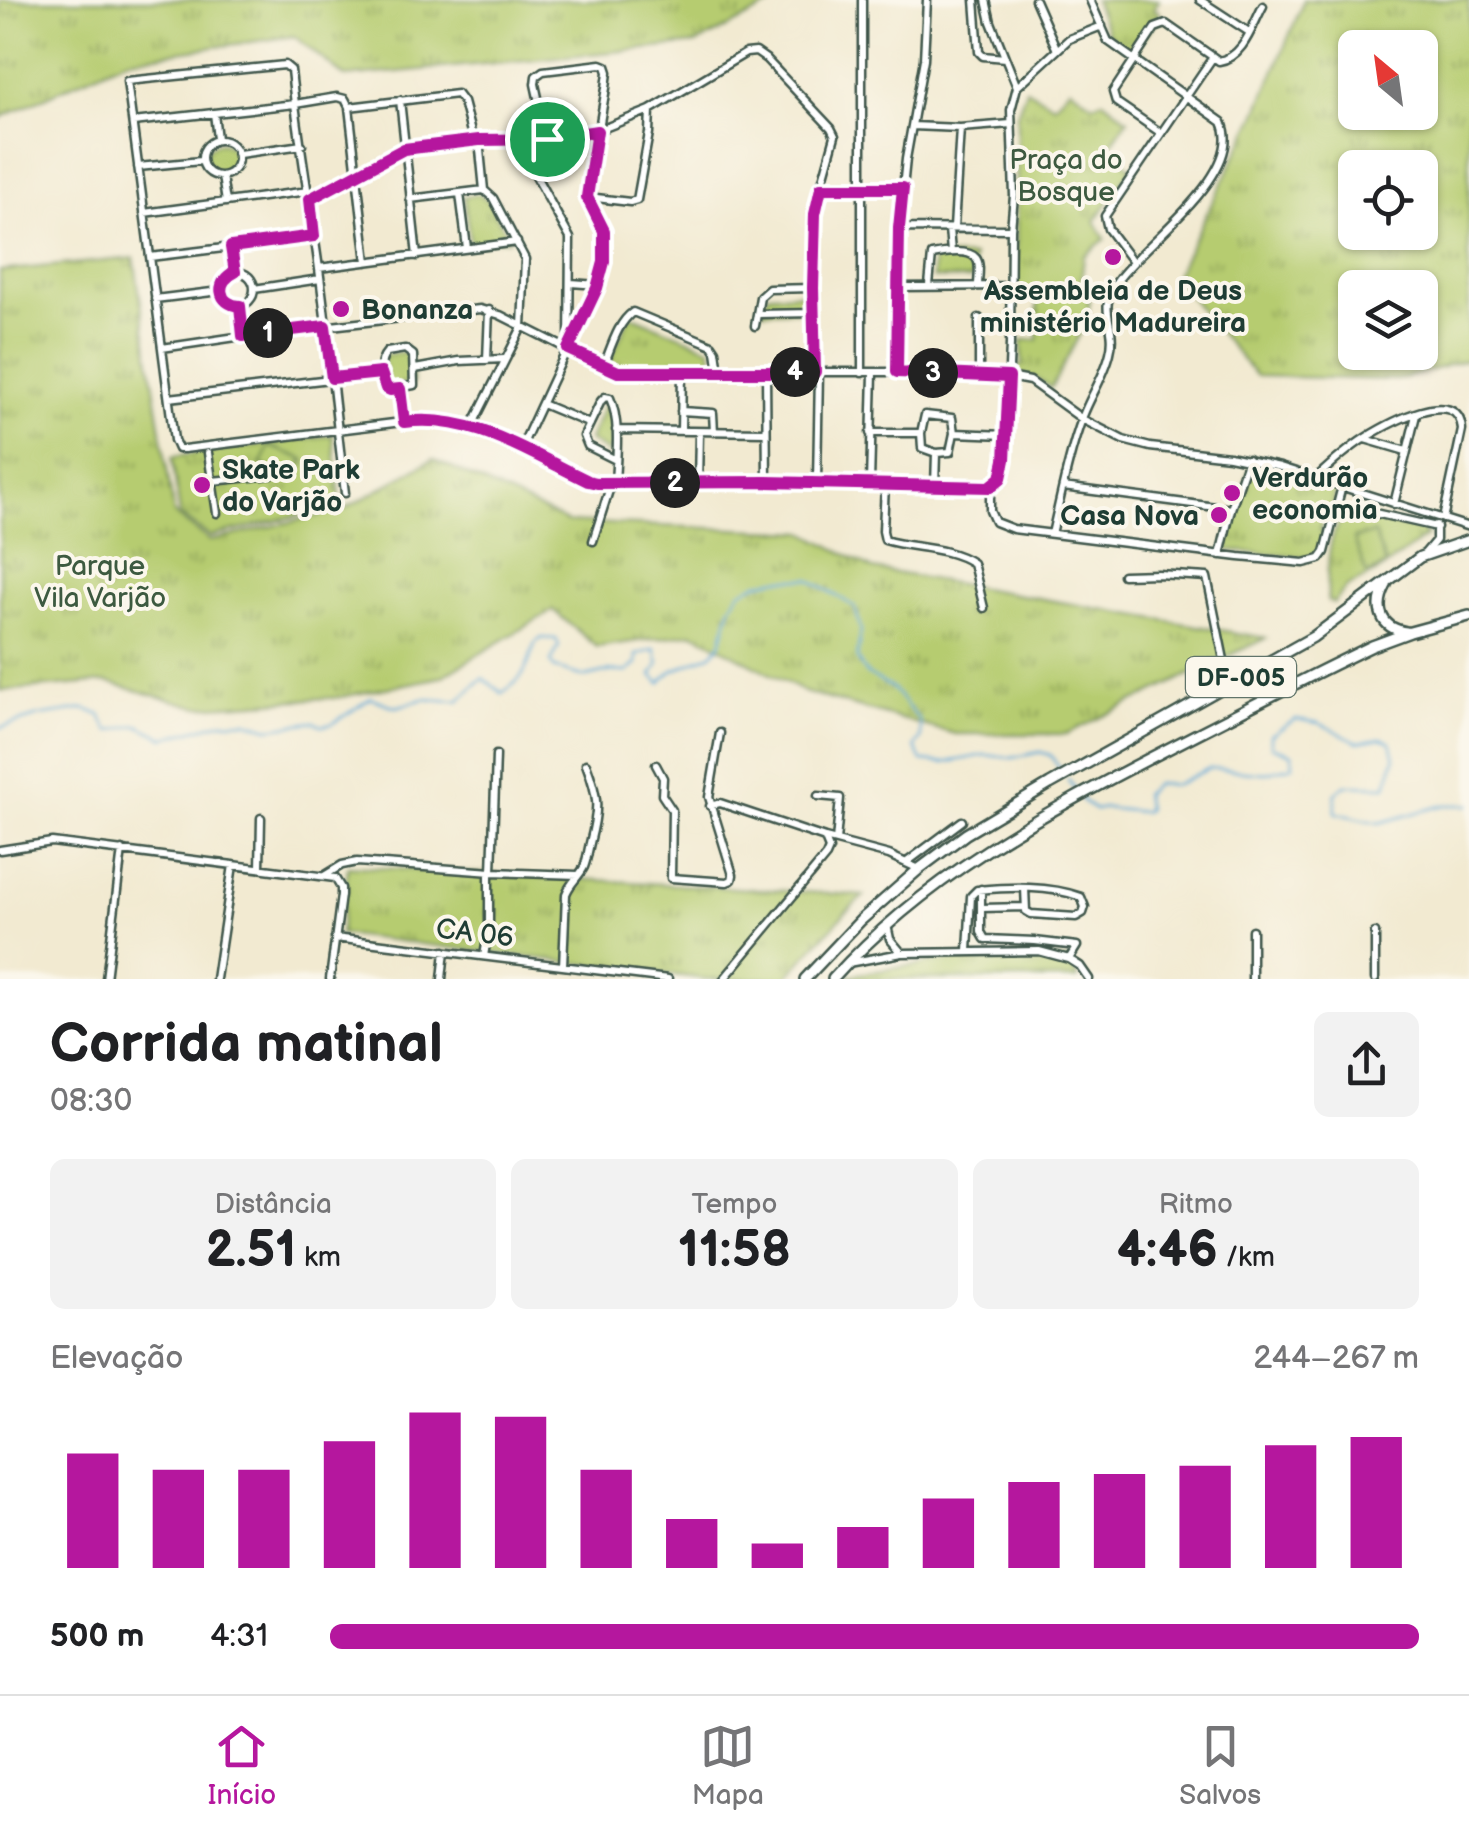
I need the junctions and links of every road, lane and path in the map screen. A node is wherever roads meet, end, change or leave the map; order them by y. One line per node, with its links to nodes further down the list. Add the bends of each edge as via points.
1 (862, 0): 40 (street)
2 (928, 0): 24 (street)
3 (975, 0): 13 (street, via 980,55)
4 (986, 0): 13 (street)
5 (1035, 0): 11 (street)
6 (1090, 0): 9 (street)
7 (1200, 0): 10 (street)
8 (1262, 6): 10 (street)
9 (1102, 26): 11 (street); 14 (street, via 1108,41)
10 (1248, 32): 12 (street, via 1234,57)
11 (1057, 50): 15 (street)
12 (1213, 57): 14 (street, via 1162,24); 16 (street)
13 (1005, 58): 15 (street)
14 (1134, 60): 16 (street); 27 (street, via 1113,96)
15 (1017, 87): 23 (street)
16 (1186, 95): 27 (street); 59 (street, via 1222,122 1224,150 1206,186)
17 (400, 100): 19 (street); 31 (street, via 460,95); 33 (street)
18 (295, 104): 19 (street, via 337,97); 21 (street); 22 (street, via 285,66 128,81); 32 (street)
19 (348, 107): 37 (street)
20 (650, 110): 26 (street); 39 (street, via 756,52 835,136); 45 (street, via 637,200)
21 (214, 113): 22 (street); 28 (street)
22 (133, 122): 36 (street)
23 (1011, 124): 25 (street); 51 (street)
24 (912, 126): 25 (street); 41 (street)
25 (960, 128): 50 (street)
26 (597, 131): 30 (street); 30 (street, via 606,66 543,71 535,79); 45 (street)
27 (1161, 133): 59 (street, via 1105,216)
28 (217, 139): 34 (street, via 231,142); 35 (street, via 205,147)
29 (516, 139): 30 (street); 31 (street); 64 (street, via 569,232)
30 (547, 139)
31 (476, 140): 33 (street); 42 (street)
32 (302, 145): 34 (street); 44 (street)
33 (404, 149): 37 (street); 46 (street)
34 (238, 154): 38 (street, via 235,169)
35 (202, 161): 36 (street); 38 (street)
36 (138, 167): 48 (street)
37 (356, 174): 44 (street); 60 (street)
38 (222, 176): 47 (street)
39 (821, 188): 40 (street); 71 (street)
40 (864, 188): 41 (street); 92 (street)
41 (903, 188): 49 (street)
42 (484, 190): 43 (street); 53 (street)
43 (460, 194): 46 (street); 55 (street)
44 (309, 195): 47 (street); 52 (street)
45 (587, 197): 65 (street, via 604,231)
46 (410, 199): 57 (street)
47 (226, 202): 48 (street)
48 (144, 213): 58 (street)
49 (899, 228): 50 (street); 69 (street)
50 (952, 228): 51 (street); 56 (street)
51 (1011, 229): 68 (street)
52 (314, 236): 54 (street); 61 (street)
53 (516, 242): 55 (street); 81 (street, via 525,258)
54 (231, 247): 58 (street); 62 (street)
55 (467, 248): 57 (street)
56 (950, 252): 66 (street, via 932,255); 67 (street, via 976,257)
57 (416, 256): 60 (street)
58 (150, 257): 73 (street)
59 (1132, 261): 105 (street, via 1107,301 1110,353)
60 (367, 262): 61 (street)
61 (319, 268): 63 (street)
62 (235, 272): 70 (street, via 248,276); 72 (street)
63 (320, 279): 70 (street); 79 (street)
64 (570, 282): 65 (street); 84 (street)
65 (598, 285): 84 (street)
66 (929, 285): 67 (street); 69 (street)
67 (978, 285): 68 (street)
68 (1010, 286): 98 (street)
69 (899, 287): 94 (street)
70 (254, 288): 74 (street)
71 (813, 288): 76 (street); 77 (street, via 770,288)
72 (220, 292): 73 (street); 74 (street)
73 (156, 299): 83 (street)
74 (240, 306): 82 (street)
75 (488, 310): 79 (street); 81 (street); 86 (street)
76 (814, 313): 77 (street); 91 (street)
77 (757, 314): 80 (street)
78 (978, 318): 97 (street)
79 (325, 326): 82 (street); 99 (street)
80 (755, 326)
81 (522, 327): 84 (street); 85 (street)
82 (243, 336): 83 (street)
83 (162, 348): 101 (street)
84 (568, 349): 87 (street); 102 (street)
85 (506, 359): 86 (street); 108 (street)
86 (487, 360): 88 (street)
87 (602, 367): 89 (street); 90 (street, via 633,312 712,345)
88 (415, 369): 95 (street, via 405,349 385,354); 100 (street, via 414,385)
89 (682, 372): 90 (street); 103 (street)
90 (719, 372): 96 (street)
91 (817, 372): 92 (street); 96 (street); 131 (street)
92 (862, 372): 93 (street)
93 (873, 372): 94 (street); 115 (street)
94 (897, 372): 97 (street)
95 (381, 373): 99 (street); 100 (street, via 386,388)
96 (766, 373): 114 (street)
97 (979, 375): 98 (street)
98 (1009, 377): 105 (street, via 1036,384); 118 (street)
99 (332, 378): 101 (street); 109 (street)
100 (400, 389): 106 (street)
101 (169, 398): 109 (street, via 176,448)
102 (542, 404): 107 (street); 120 (street)
103 (681, 411): 111 (street); 113 (street, via 713,413)
104 (1416, 414): 119 (street); 121 (street); 145 (street, via 1444,408 1462,424)
105 (1082, 419): 125 (street, via 1136,444); 138 (street)
106 (404, 422): 108 (street); 109 (street)
107 (590, 424): 110 (street, via 601,401 610,398); 124 (street, via 588,446)
108 (472, 426): 120 (street)
109 (337, 430): 139 (street)
110 (616, 430): 111 (street); 124 (street)
111 (681, 431): 112 (street)
112 (699, 432): 113 (street); 129 (street)
113 (714, 432): 114 (street)
114 (766, 432): 130 (street)
115 (870, 432): 116 (street); 132 (street)
116 (920, 433): 117 (street, via 925,415 952,418); 122 (street, via 922,448)
117 (954, 433): 118 (street); 122 (street, via 952,450)
118 (1006, 435): 137 (street, via 1004,475)
119 (1364, 439): 121 (street); 127 (street)
120 (521, 448): 134 (street, via 588,481)
121 (1407, 451): 140 (street)
122 (936, 453): 135 (street)
123 (208, 454): 128 (street)
124 (616, 460): 134 (street)
125 (1248, 460): 127 (street); 141 (street)
126 (271, 475): 128 (street)
127 (1317, 478): 136 (street)
128 (212, 480): 142 (street)
129 (698, 482): 130 (street); 134 (street)
130 (766, 482): 131 (street)
131 (817, 482): 132 (street)
132 (870, 483): 133 (street)
133 (885, 483): 135 (street); 155 (street, via 884,540 973,563)
134 (615, 484): 150 (street)
135 (936, 486): 137 (street)
136 (1342, 486): 140 (street); 143 (street)
137 (990, 487): 148 (street, via 995,522)
138 (1063, 487): 141 (street); 148 (street)
139 (345, 492)
140 (1394, 504): 144 (street)
141 (1231, 509): 151 (street)
142 (217, 513)
143 (1336, 515): 146 (street, via 1357,509); 151 (street, via 1325,552 1314,562)
144 (1430, 515): 145 (street); 146 (street)
145 (1443, 519): 147 (street)
146 (1437, 527): 152 (street, via 1433,545)
147 (1469, 527)
148 (1052, 534): 151 (street)
149 (1469, 540): 152 (main road, DF-005)
150 (593, 542)
151 (1220, 556)
152 (1420, 557): 154 (main road, DF-005)
153 (1124, 575): 158 (street, via 1207,578)
154 (1391, 578): 157 (main road, via 1380,614 1396,630); 158 (main road, DF-005, via 1313,637)
155 (984, 608)
156 (1469, 616): 157 (main road, DF-005)
157 (1410, 632): 182 (main road, DF-005, via 1342,660 1061,806 953,872)
158 (1228, 684): 174 (main road, DF-005, via 966,834)
159 (720, 733): 164 (street)
160 (496, 755): 175 (street)
161 (586, 764): 176 (street, via 597,816)
162 (656, 765): 164 (street, via 672,810 673,879 732,880)
163 (818, 796): 168 (street, via 840,798)
164 (710, 806): 167 (street, via 720,803)
165 (261, 818): 173 (street)
166 (962, 821): 171 (street)
167 (824, 838): 168 (street); 199 (street, via 826,856)
168 (836, 841): 171 (street)
169 (0, 850): 170 (street, via 52,842)
170 (122, 850): 172 (street); 193 (street)
171 (907, 862): 174 (street)
172 (233, 865): 173 (street); 194 (street)
173 (260, 868): 177 (street)
174 (919, 869): 200 (main road, DF-005)
175 (490, 872): 176 (street); 177 (street, via 357,862); 189 (street)
176 (578, 875): 192 (street, via 566,894)
177 (324, 876): 185 (street, via 336,878 341,888)
178 (1025, 888): 179 (street); 181 (street); 181 (street, via 1069,892 1084,898 1086,908 1076,917 1030,914)
179 (981, 889): 180 (street); 187 (street, via 971,896)
180 (982, 908): 181 (street); 190 (street, via 986,939 1077,946)
181 (1025, 908)
182 (886, 924): 188 (street); 191 (main road, DF-005)
183 (1252, 930): 203 (street)
184 (1376, 933): 204 (street)
185 (334, 938): 186 (street, CA 06); 195 (street)
186 (446, 951): 189 (street, CA 06); 196 (street)
187 (968, 951): 188 (street); 190 (street, via 1039,951)
188 (902, 953): 191 (street)
189 (484, 956): 192 (street, CA 06)
190 (1070, 959): 202 (street)
191 (847, 963): 201 (main road, DF-005)
192 (560, 966): 197 (street); 198 (street, CA 06)
193 (106, 979)
194 (216, 979)
195 (330, 979)
196 (442, 979)
197 (556, 979)
198 (668, 979)
199 (724, 979)
200 (805, 979)
201 (833, 979)
202 (1089, 979)
203 (1252, 979)
204 (1375, 979)

